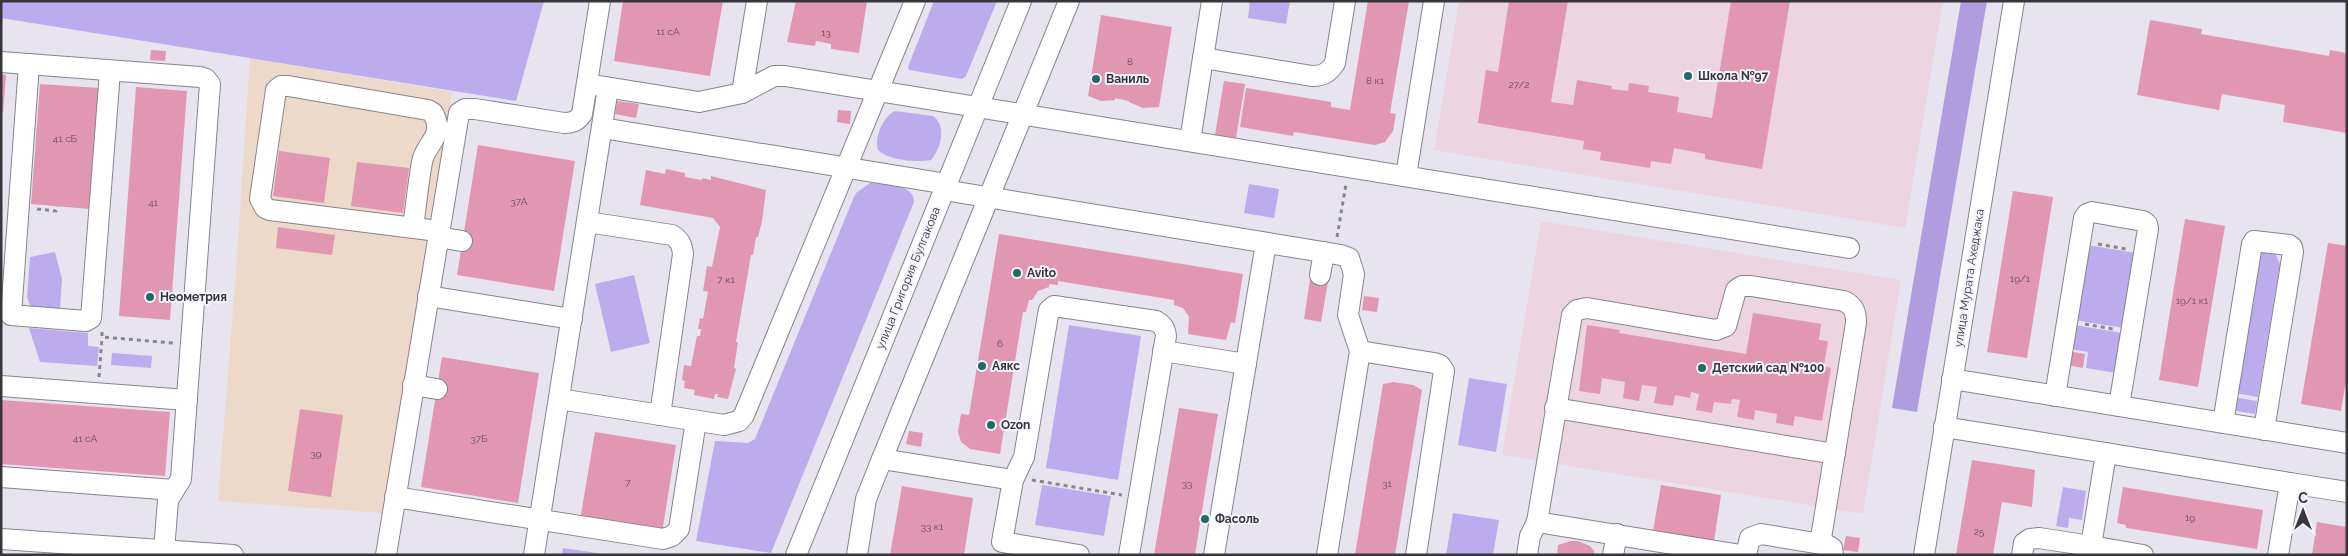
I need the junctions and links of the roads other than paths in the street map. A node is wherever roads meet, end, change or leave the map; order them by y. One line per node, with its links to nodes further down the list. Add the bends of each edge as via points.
1 (600, 1): 14 (street)
2 (757, 1): 17 (street)
3 (915, 1): 16 (street)
4 (1021, 1): 18 (street, улица Григория Булгакова)
5 (1069, 1): 19 (street)
6 (1212, 1): 10 (street)
7 (1345, 1): 10 (street, via 1335,63 1322,76)
8 (1434, 1): 23 (street)
9 (2014, 1): 40 (street, улица Мурата Ахеджака)
10 (1203, 58): 21 (street)
11 (1, 62): 12 (street)
12 (29, 64): 13 (street); 35 (street)
13 (110, 71): 35 (street, via 91,318 86,321); 46 (street, via 200,77 210,84)
14 (587, 84): 15 (street); 28 (street, via 582,114 572,123 475,109 465,109 459,114)
15 (608, 88): 17 (street, via 698,102); 20 (street)
16 (878, 91): 17 (street, via 774,76); 18 (street); 22 (street)
17 (742, 93)
18 (978, 106): 19 (street); 24 (street, улица Григория Булгакова)
19 (1023, 114): 21 (street); 25 (street)
20 (602, 128): 22 (street); 26 (street)
21 (1190, 141): 23 (street, via 1225,141)
22 (846, 168): 24 (street); 50 (street, via 744,414 732,424)
23 (1406, 176): 31 (street)
24 (945, 187): 25 (street); 75 (street, улица Григория Булгакова)
25 (988, 198): 30 (street); 57 (street)
26 (587, 222): 36 (street); 49 (street, via 672,236 682,245)
27 (413, 228): 27 (street, via 265,208 260,199 276,90 288,86 433,113 437,123 435,137 423,157); 28 (street)
28 (438, 234): 29 (street); 34 (street)
29 (462, 241)
30 (1266, 243): 32 (street); 39 (street)
31 (1849, 248)
32 (1329, 253): 33 (street); 38 (street, via 1349,258 1353,266 1348,315)
33 (1320, 275)
34 (428, 296): 36 (street); 41 (street)
35 (6, 315)
36 (572, 320): 45 (street)
37 (1163, 351): 39 (street); 59 (street, via 1165,329 1156,321 1063,306 1049,310 1024,457); 78 (street)
38 (1360, 351): 80 (street); 81 (street, via 1434,363 1444,371)
39 (1246, 364): 79 (street)
40 (1952, 379): 44 (street); 52 (street, улица Мурата Ахеджака)
41 (413, 385): 43 (street); 63 (street)
42 (1, 386): 46 (street)
43 (437, 388)
44 (2054, 396): 47 (street); 47 (street, via 2084,218 2092,212 2148,224)
45 (559, 399): 49 (street); 64 (street)
46 (187, 400): 61 (street, via 181,479)
47 (2119, 406): 51 (street)
48 (1555, 408): 56 (street); 56 (street, via 1570,321 1577,310 1586,308 1716,330 1726,326 1736,290 1742,286 1779,290 1844,301 1852,305 1856,314); 65 (street)
49 (660, 415): 50 (street)
50 (696, 421): 64 (street, via 679,529 672,536 663,540 653,539)
51 (2223, 423): 53 (street); 53 (street, via 2252,244 2260,240 2289,245 2293,252)
52 (1944, 427): 55 (street); 86 (street, улица Мурата Ахеджака)
53 (2264, 430): 54 (street)
54 (2347, 443)
55 (2106, 453): 60 (street); 71 (street)
56 (1835, 454): 69 (street)
57 (882, 459): 59 (street); 76 (street, via 866,499)
58 (1, 477): 61 (street)
59 (1013, 478): 68 (street)
60 (2290, 483): 62 (street); 89 (street)
61 (174, 490): 70 (street, via 168,500)
62 (2347, 492)
63 (395, 497): 64 (street); 73 (street)
64 (540, 520): 74 (street)
65 (1537, 522): 66 (street); 82 (street)
66 (1617, 534): 83 (street); 84 (street)
67 (1, 539): 70 (street)
68 (1002, 549): 77 (street)
69 (1827, 549): 85 (street, via 1755,535 1750,538)
70 (164, 551): 72 (street)
71 (2090, 551): 87 (street, via 2039,538 2024,543); 88 (street)
72 (233, 555)
73 (386, 555)
74 (534, 555)
75 (796, 555)
76 (857, 555)
77 (1078, 555)
78 (1129, 555)
79 (1214, 555)
80 (1327, 555)
81 (1416, 555)
82 (1526, 555)
83 (1614, 555)
84 (1741, 555)
85 (1746, 555)
86 (1924, 555)
87 (2022, 555)
88 (2143, 555)
89 (2278, 555)

